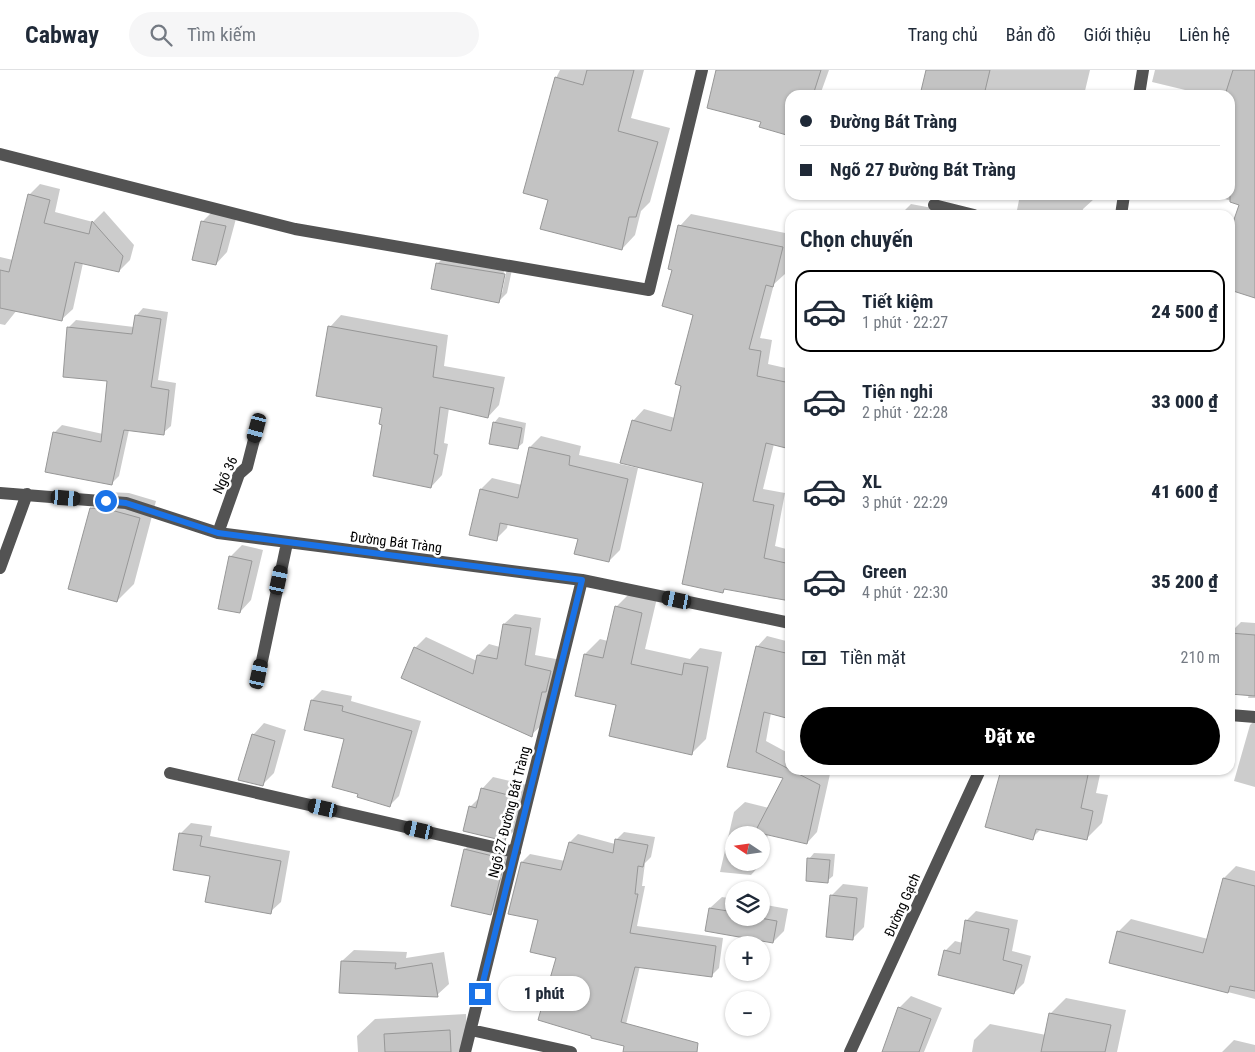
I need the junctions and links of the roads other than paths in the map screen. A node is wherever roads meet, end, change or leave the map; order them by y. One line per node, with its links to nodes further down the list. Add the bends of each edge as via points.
1 (702, 70): 4 (street, via 650,290 294,229)
2 (1143, 70): 3 (street)
3 (1140, 90)
4 (0, 154)
5 (934, 206): 6 (street)
6 (952, 210)
7 (257, 428): 10 (street, Ngõ 36, via 247,467 239,474)
8 (0, 493): 9 (street, Đường Bát Tràng)
9 (27, 494): 10 (street, Đường Bát Tràng, via 126,503); 12 (street)
10 (218, 533): 11 (street, Đường Bát Tràng)
11 (287, 543): 13 (street, Đường Bát Tràng); 15 (street)
12 (0, 568)
13 (582, 580): 14 (street, Đường Bát Tràng); 20 (street, Ngõ 27 Đường Bát Tràng)
14 (785, 622)
15 (259, 674)
16 (1235, 715): 17 (street)
17 (1255, 717)
18 (170, 773): 20 (street)
19 (978, 775): 24 (street, Đường Gạch)
20 (515, 852): 21 (street, Ngõ 27 Đường Bát Tràng)
21 (471, 1030): 22 (street, Ngõ 27 Đường Bát Tràng); 23 (street)
22 (465, 1052)
23 (571, 1052)
24 (850, 1052)

